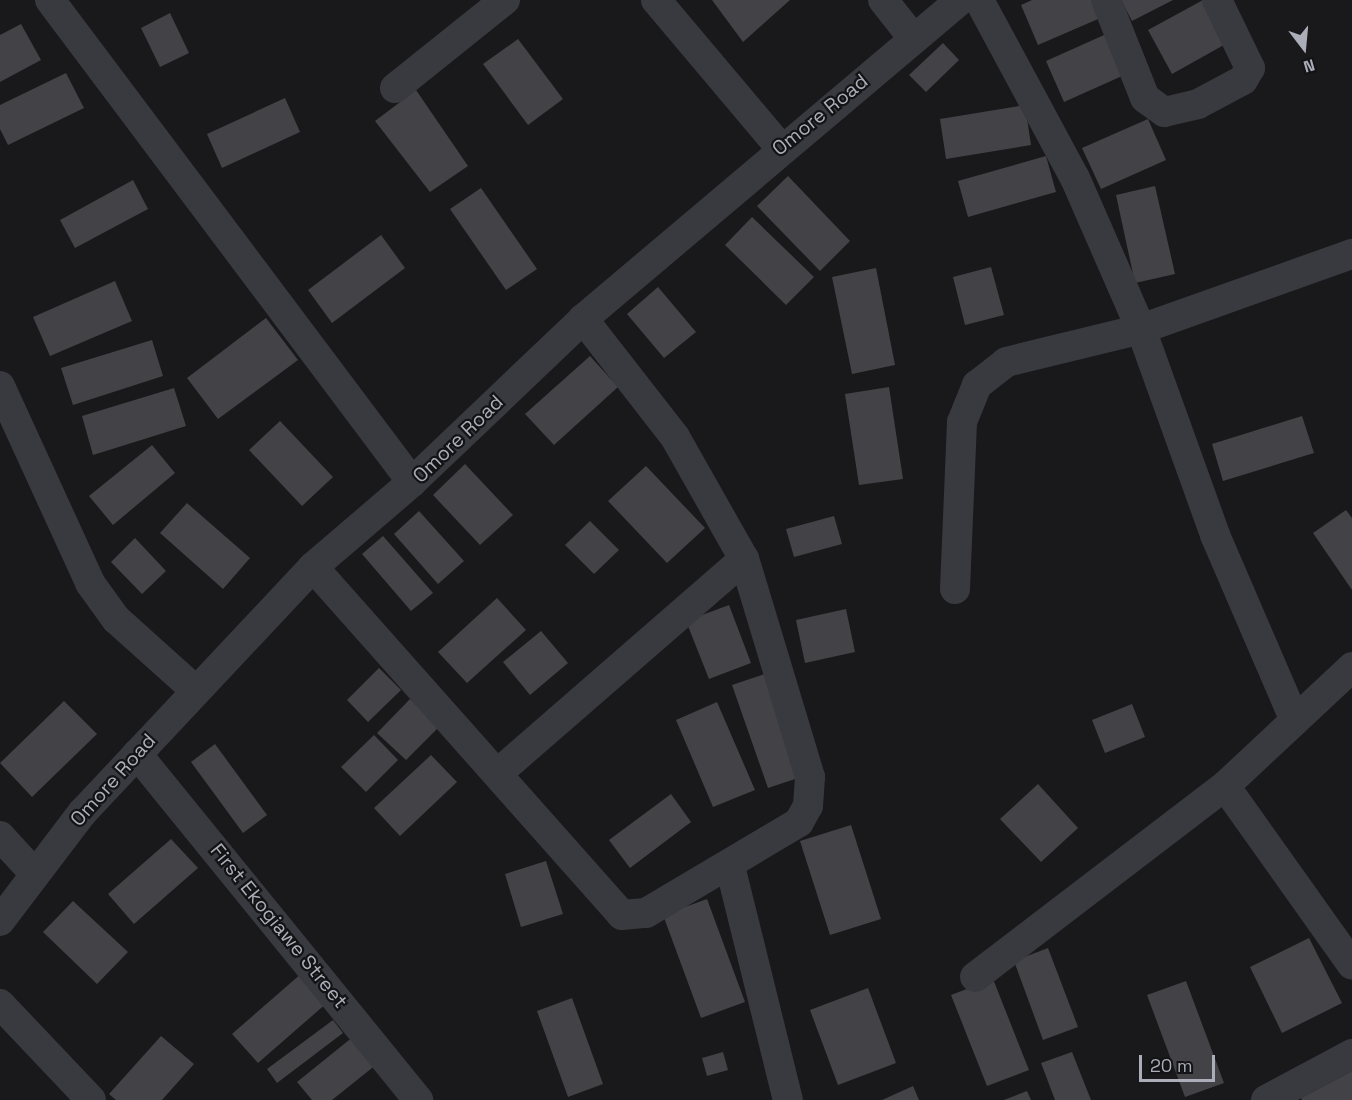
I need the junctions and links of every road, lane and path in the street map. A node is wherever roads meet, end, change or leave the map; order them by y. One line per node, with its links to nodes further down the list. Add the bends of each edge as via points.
1 (50, 0): 16 (street)
2 (505, 0): 10 (street)
3 (656, 0): 11 (street)
4 (883, 0): 9 (street)
5 (960, 0): 9 (street, Omore Road)
6 (980, 0): 14 (street, via 1075,178)
7 (1106, 0): 8 (street, via 1146,98 1164,112 1198,104 1243,80 1250,68)
8 (1217, 0)
9 (913, 38): 11 (street, Omore Road)
10 (395, 88)
11 (780, 147): 13 (street, Omore Road)
12 (1352, 254): 14 (street)
13 (583, 319): 16 (street, Omore Road); 17 (street, via 675,437)
14 (1141, 329): 19 (street, via 1006,362 977,385 962,422); 22 (street, via 1215,535)
15 (0, 386): 21 (street, via 90,583 116,619)
16 (412, 482): 18 (street, Omore Road)
17 (744, 559): 24 (street); 27 (street, via 810,777 808,806 799,822)
18 (313, 567): 21 (street, Omore Road); 24 (street)
19 (955, 589)
20 (1352, 667): 22 (street)
21 (195, 690): 23 (street, Omore Road)
22 (1296, 721): 25 (street)
23 (137, 753): 28 (street, Omore Road); 35 (street, First Ekogiawe Street)
24 (498, 773): 27 (street, via 622,915 646,913)
25 (1226, 786): 30 (street); 31 (street)
26 (0, 836): 28 (street)
27 (730, 866): 36 (street)
28 (34, 873): 29 (street, Omore Road)
29 (0, 921)
30 (1352, 965)
31 (975, 977)
32 (0, 1004): 34 (street)
33 (1352, 1054): 37 (street)
34 (91, 1100)
35 (418, 1100)
36 (788, 1100)
37 (1266, 1100)

